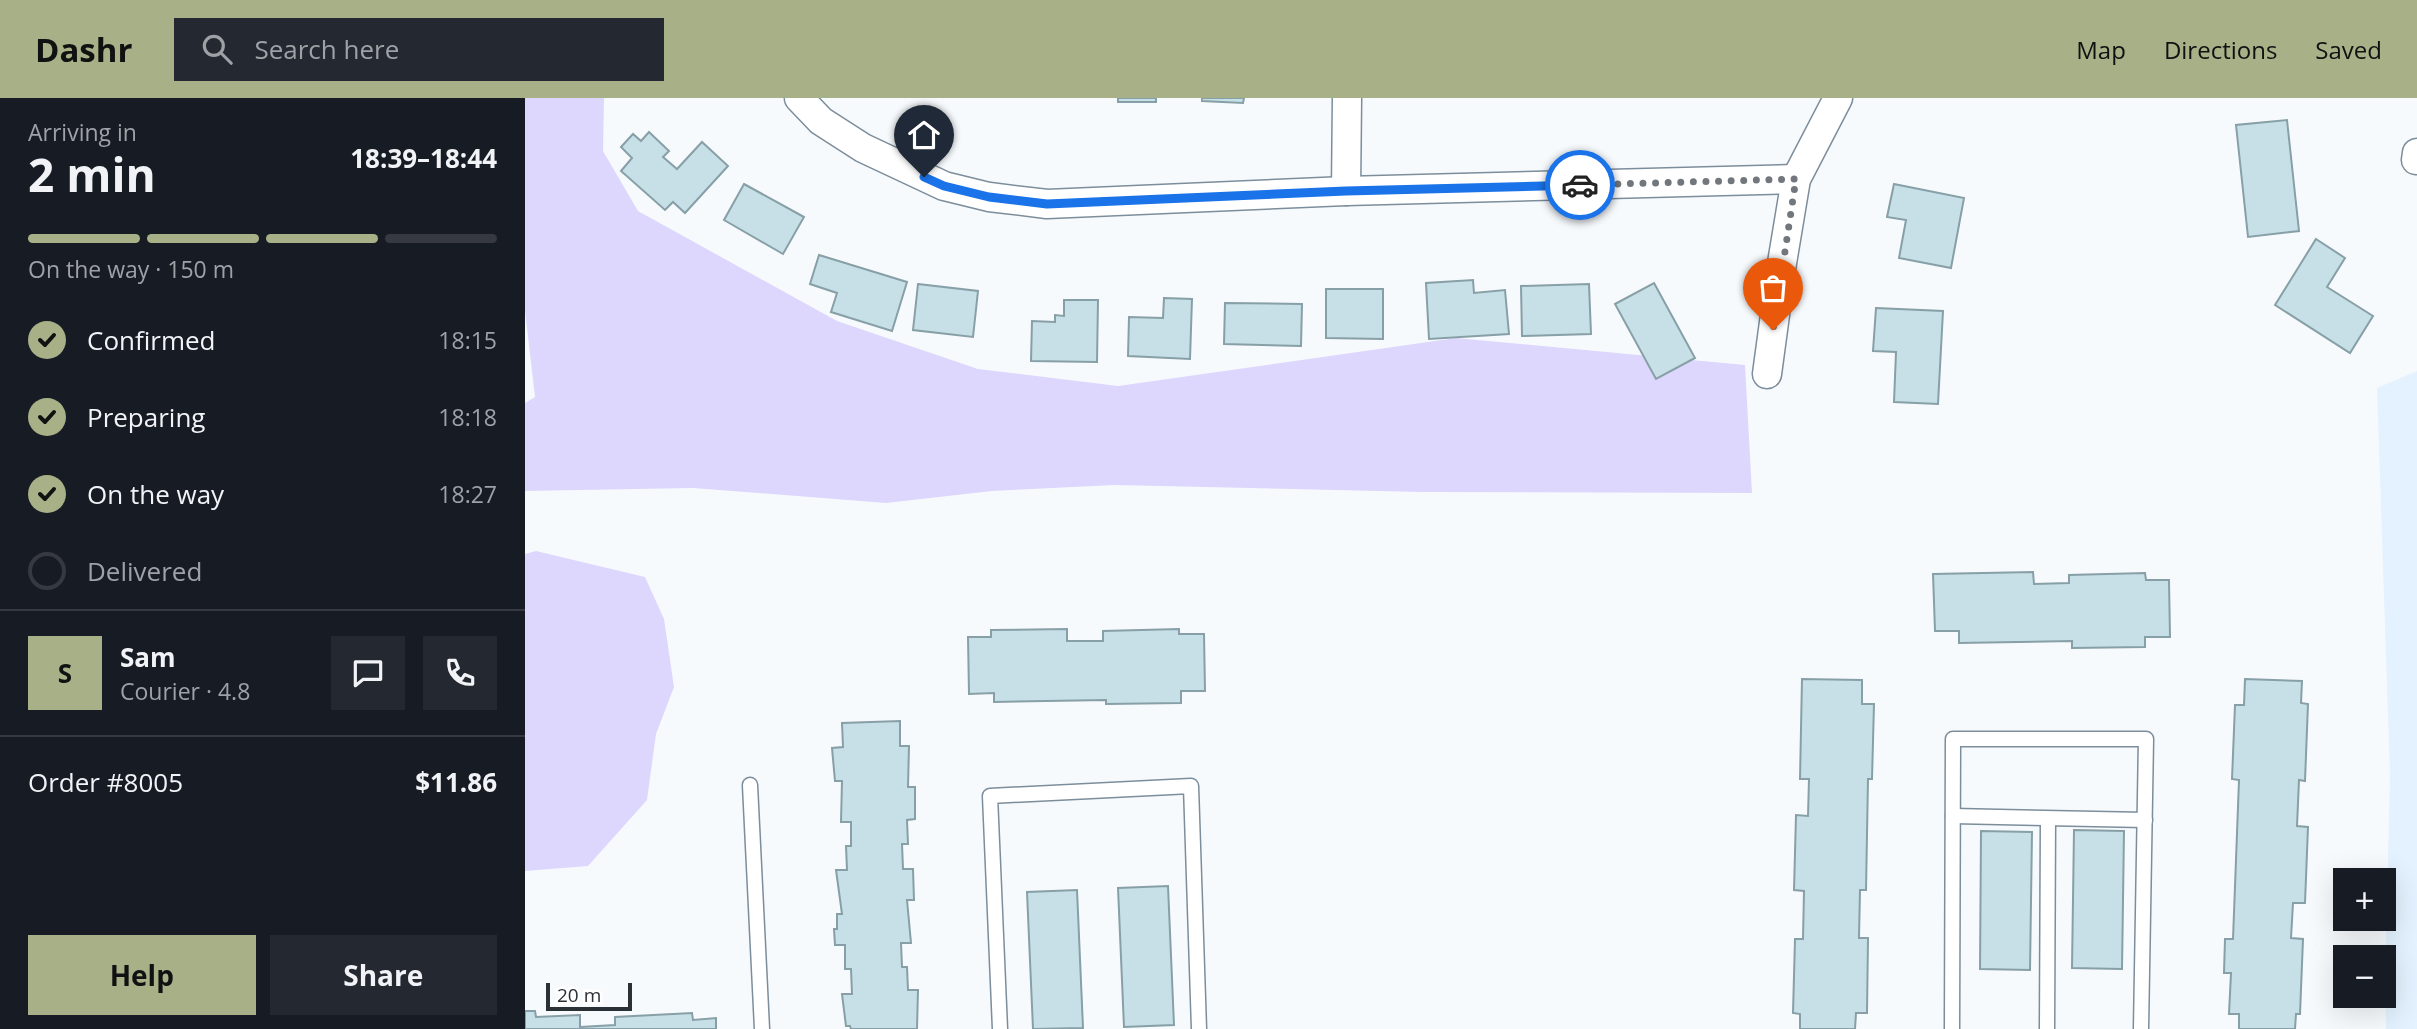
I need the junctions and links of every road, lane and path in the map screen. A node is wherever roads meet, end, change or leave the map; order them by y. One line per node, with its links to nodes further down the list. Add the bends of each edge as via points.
1 (799, 98): 5 (street, via 821,121 863,148 944,186 989,197 1047,204)
2 (1347, 98): 5 (street)
3 (1839, 98): 4 (street)
4 (1796, 179): 5 (street); 6 (street)
5 (1346, 191)
6 (1767, 374)
7 (750, 785): 11 (lane)
8 (1953, 816): 9 (lane); 10 (lane, via 1953,739 2146,739); 14 (lane)
9 (2048, 819): 10 (lane); 15 (lane)
10 (2145, 820): 16 (lane)
11 (762, 1029)
12 (1000, 1029): 13 (lane, via 990,796 1191,786)
13 (1199, 1029)
14 (1952, 1029)
15 (2047, 1029)
16 (2141, 1029)

